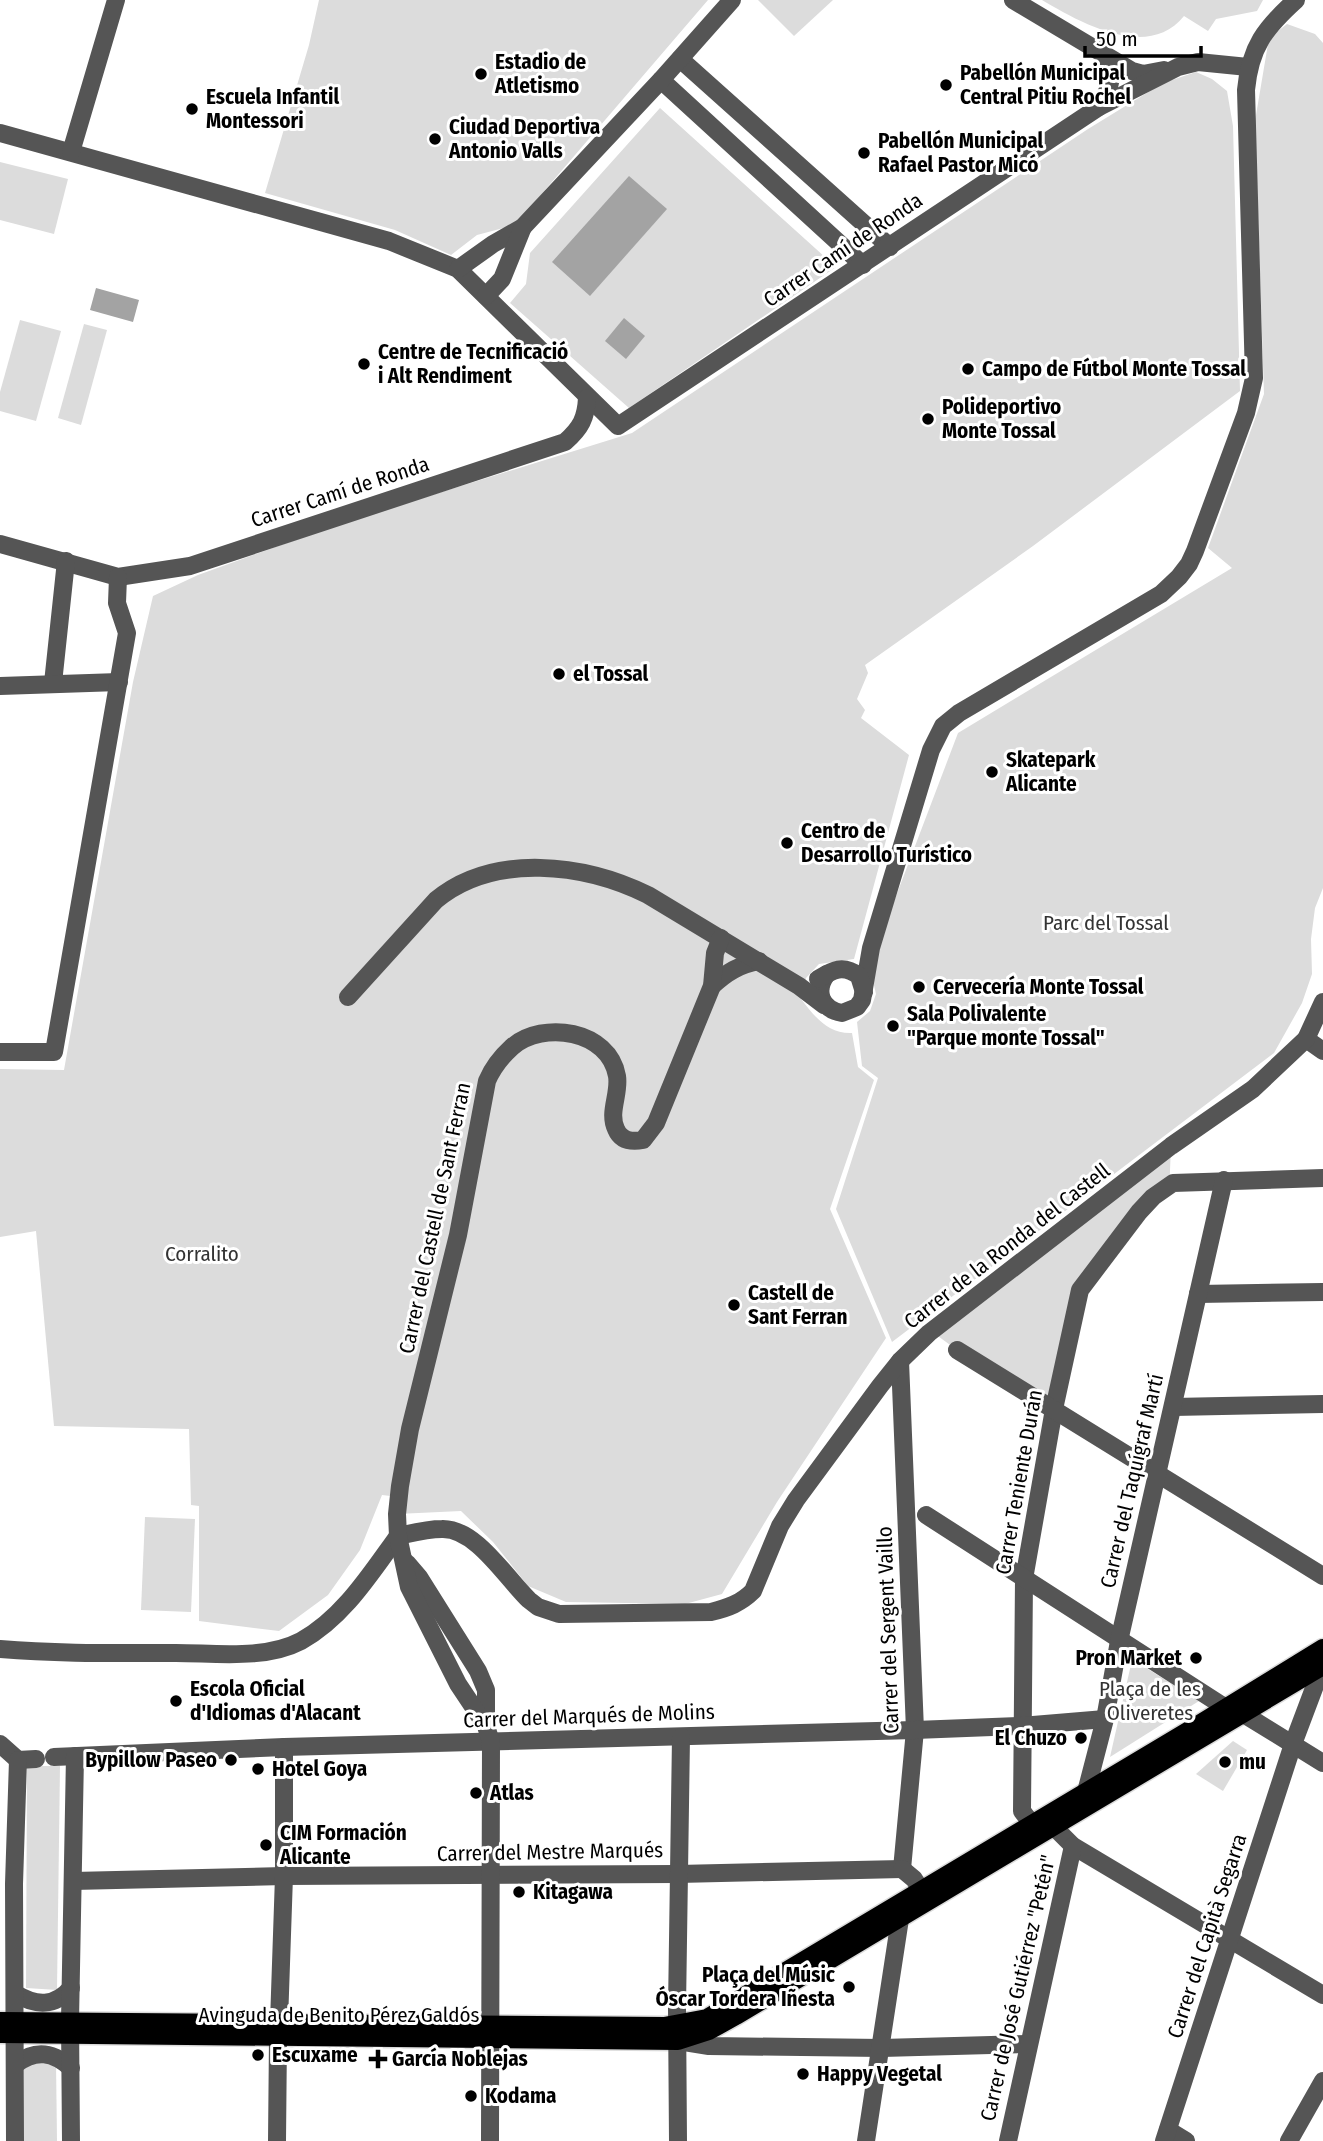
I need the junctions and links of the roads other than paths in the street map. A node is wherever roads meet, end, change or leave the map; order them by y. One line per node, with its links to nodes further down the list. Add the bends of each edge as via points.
1 (116, 0): 12 (street)
2 (732, 0): 6 (street)
3 (1013, 0): 5 (street)
4 (1296, 0): 8 (street, via 1263,34)
5 (1104, 56): 7 (street, via 1143,74); 10 (street, via 1111,83)
6 (680, 59): 9 (street); 14 (street)
7 (1178, 67): 8 (street, Carrer Camí de Ronda, via 1198,62); 10 (street, Carrer Camí de Ronda)
8 (1248, 67): 26 (street, via 1254,378 1246,413 1189,564 1161,594 943,726 931,750)
9 (661, 80): 13 (street); 15 (street)
10 (1099, 107): 14 (street, Carrer Camí de Ronda)
11 (0, 133): 12 (street)
12 (71, 152): 16 (street, via 389,241)
13 (523, 227): 16 (street); 17 (street, via 502,279)
14 (890, 247): 15 (street, Carrer Camí de Ronda)
15 (863, 265): 18 (street, Carrer Camí de Ronda, via 618,426)
16 (458, 269): 17 (street)
17 (486, 296): 18 (street)
18 (587, 398): 21 (street, Carrer Camí de Ronda, via 584,422 565,442 190,566)
19 (0, 544): 20 (street)
20 (66, 561): 21 (street); 23 (street)
21 (118, 577): 22 (street, via 117,603 127,633)
22 (119, 682): 23 (street); 37 (street, via 54,1052)
23 (53, 683): 24 (street)
24 (0, 686)
25 (721, 938): 27 (street); 30 (street, Carrer del Castell de Sant Ferran); 32 (street, via 648,895 601,876 556,869 492,873 449,889 436,900)
26 (871, 948): 28 (street, via 860,961); 31 (street)
27 (759, 961): 29 (street); 30 (street, via 739,965)
28 (835, 971): 29 (street); 31 (street, via 859,976); 34 (street, via 821,981)
29 (799, 985): 34 (street)
30 (712, 986): 49 (street, Carrer del Castell de Sant Ferran, via 656,1123 643,1140 628,1140 616,1129 614,1068 601,1049 577,1035 556,1031 533,1036 517,1043 492,1069 458,1235 410,1429 400,1486)
31 (864, 992): 34 (street, via 850,1012)
32 (348, 997)
33 (1323, 1002): 35 (street, Carrer de la Ronda del Castell)
34 (827, 1007)
35 (1306, 1039): 36 (street); 43 (street, Carrer de la Ronda del Castell, via 1253,1090 1150,1162 932,1331)
36 (1323, 1051)
37 (0, 1052)
38 (1323, 1178): 39 (street)
39 (1224, 1180): 41 (street, Carrer del Taquígraf Martí); 46 (street, Carrer Teniente Durán, via 1173,1183 1153,1197 1080,1290)
40 (1323, 1292): 41 (street)
41 (1198, 1294): 45 (street, Carrer del Taquígraf Martí)
42 (957, 1350): 46 (street)
43 (901, 1361): 49 (street, Carrer de la Ronda del Castell, via 788,1512 753,1591 729,1608 559,1614 529,1600 464,1534 442,1528); 59 (street, Carrer del Sergent Vaillo)
44 (1323, 1404): 45 (street)
45 (1172, 1407): 47 (street, Carrer del Taquígraf Martí)
46 (1054, 1409): 47 (street); 51 (street, Carrer Teniente Durán)
47 (1157, 1474): 50 (street); 52 (street, Carrer del Taquígraf Martí)
48 (926, 1515): 51 (street)
49 (398, 1536): 54 (street, via 338,1613 311,1635 283,1648 149,1653); 60 (street, via 403,1559 478,1671 486,1690)
50 (1323, 1576)
51 (1024, 1578): 52 (street); 58 (street, Carrer Teniente Durán)
52 (1119, 1641): 56 (street); 57 (street, Carrer del Taquígraf Martí)
53 (1323, 1648): 56 (main road)
54 (0, 1649)
55 (1323, 1667): 56 (main road); 63 (street, Carrer del Capità Segarra)
56 (1234, 1710): 63 (street); 68 (main road); 70 (main road)
57 (1105, 1719): 58 (street, Carrer del Marqués de Molins); 68 (street, Carrer del Taquígraf Martí)
58 (1021, 1726): 59 (street, Carrer del Marqués de Molins); 69 (street, Carrer Teniente Durán, via 1022,1811)
59 (915, 1730): 61 (street, Carrer del Marqués de Molins); 72 (street, Carrer del Sergent Vaillo)
60 (488, 1734): 61 (street, Carrer del Marqués de Molins); 64 (street, Carrer del Marqués de Molins); 75 (street)
61 (681, 1737): 73 (street)
62 (0, 1744): 66 (street)
63 (1293, 1744): 67 (street); 80 (street, Carrer del Capità Segarra)
64 (284, 1747): 65 (street, Carrer del Marqués de Molins); 74 (street)
65 (75, 1756): 66 (street, Carrer del Marqués de Molins); 76 (street)
66 (36, 1759): 77 (street)
67 (1323, 1763)
68 (1086, 1792): 69 (main road)
69 (1031, 1823): 70 (street); 78 (main road)
70 (1055, 1827): 71 (street); 79 (main road)
71 (1073, 1846): 80 (street); 89 (street, Carrer de José Gutiérrez "Petén")
72 (902, 1868): 73 (street, Carrer del Mestre Marqués); 78 (street)
73 (678, 1874): 75 (street, Carrer del Mestre Marqués); 88 (street)
74 (284, 1876): 75 (street, Carrer del Mestre Marqués); 76 (street, Carrer del Mestre Marqués); 86 (street)
75 (490, 1876): 87 (street)
76 (73, 1881): 81 (street)
77 (7, 1884): 82 (street)
78 (921, 1890): 79 (street); 88 (main road)
79 (900, 1919): 88 (main road, via 709,2031); 90 (street)
80 (1230, 1938): 83 (street); 94 (street, Carrer del Capità Segarra)
81 (71, 1988): 82 (street, via 53,2001 35,2002); 85 (street)
82 (16, 1994): 84 (street)
83 (1323, 1995)
84 (8, 2028): 85 (main road, Avinguda de Benito Pérez Galdós); 91 (street)
85 (70, 2028): 86 (main road, Avinguda de Benito Pérez Galdós); 92 (street)
86 (278, 2030): 87 (main road, Avinguda de Benito Pérez Galdós); 97 (street)
87 (490, 2033): 88 (main road, Avinguda de Benito Pérez Galdós, via 664,2026); 98 (street)
88 (677, 2033): 90 (street, via 709,2046); 99 (street)
89 (1028, 2044): 90 (street); 101 (street, Carrer de José Gutiérrez "Petén")
90 (882, 2048): 100 (street)
91 (16, 2064): 92 (street, via 42,2053 60,2058); 95 (street)
92 (71, 2068): 96 (street)
93 (1323, 2081): 103 (street)
94 (1166, 2135): 102 (street)
95 (15, 2141)
96 (71, 2141)
97 (277, 2141)
98 (490, 2141)
99 (678, 2141)
100 (866, 2141)
101 (1008, 2141)
102 (1186, 2141)
103 (1289, 2141)

